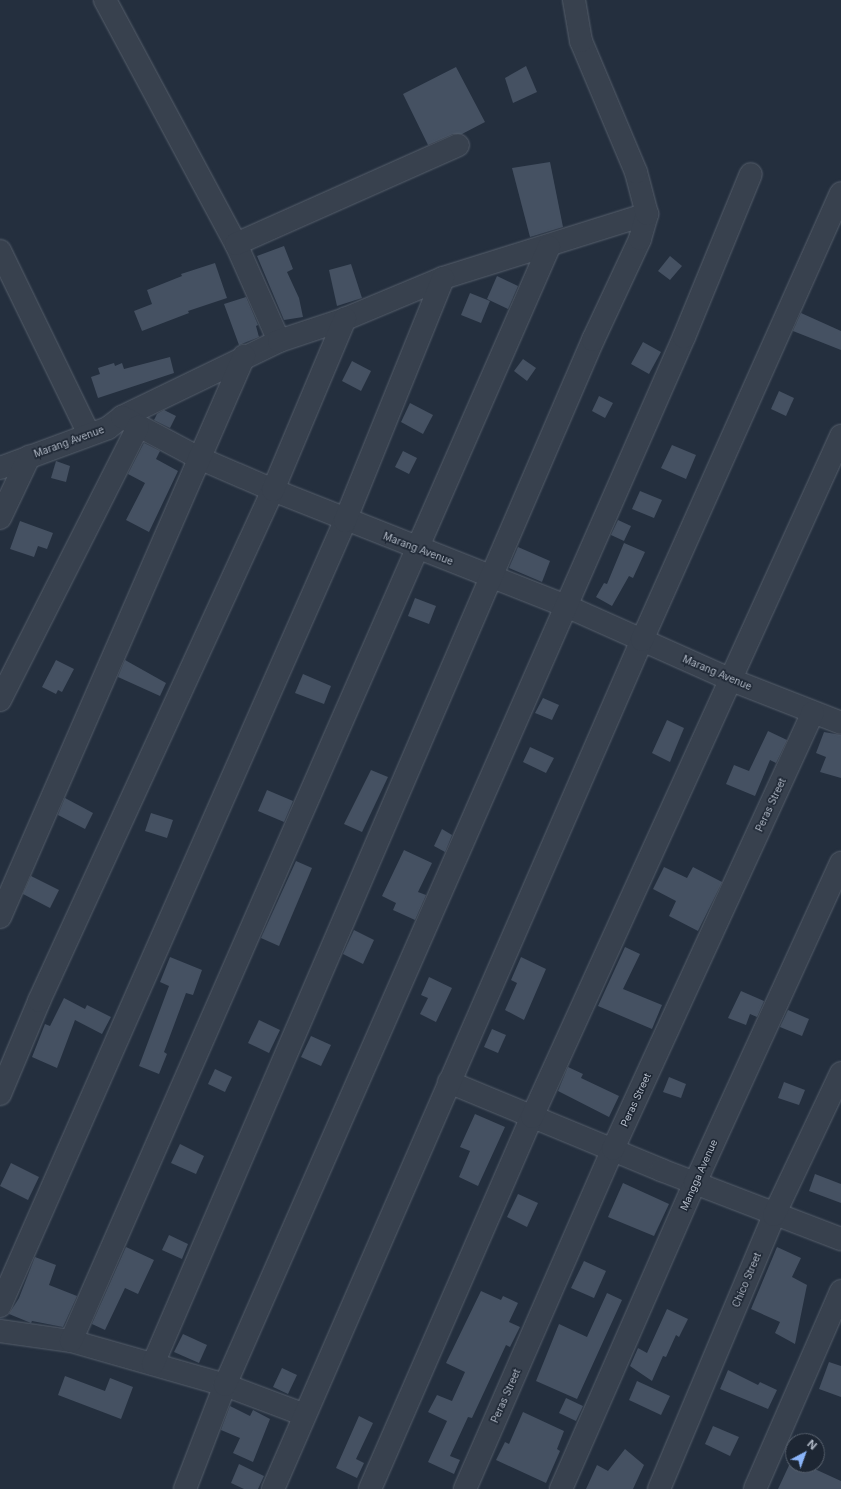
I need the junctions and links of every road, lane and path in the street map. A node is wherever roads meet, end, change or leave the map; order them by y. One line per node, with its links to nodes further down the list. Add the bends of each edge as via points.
1 (105, 0): 7 (street)
2 (574, 0): 6 (street, via 581,41 636,172)
3 (458, 145): 7 (street)
4 (751, 174): 25 (street, via 684,337)
5 (841, 193): 26 (street)
6 (647, 214): 8 (street); 24 (street, via 640,239 592,340)
7 (236, 244): 12 (street)
8 (549, 247): 10 (street); 23 (street)
9 (0, 251): 15 (street)
10 (443, 278): 11 (street); 22 (street)
11 (345, 319): 12 (street); 20 (street)
12 (279, 341): 13 (street)
13 (244, 356): 14 (street); 18 (street)
14 (130, 422): 15 (street, Marang Avenue); 18 (street, Marang Avenue); 28 (street)
15 (89, 434): 17 (street, Marang Avenue)
16 (841, 436): 27 (street)
17 (29, 457): 19 (street, Marang Avenue); 21 (street)
18 (198, 458): 20 (street, Marang Avenue); 32 (street)
19 (0, 468)
20 (273, 490): 22 (street, Marang Avenue); 35 (street, via 39,1001)
21 (0, 518)
22 (346, 521): 23 (street, Marang Avenue); 42 (street)
23 (418, 549): 24 (street, Marang Avenue); 44 (street)
24 (492, 578): 25 (street, Marang Avenue); 45 (street)
25 (566, 606): 26 (street, Marang Avenue); 46 (street)
26 (642, 640): 27 (street, Marang Avenue); 34 (street)
27 (729, 679): 29 (street, Marang Avenue); 36 (street)
28 (0, 700)
29 (813, 713): 30 (street, Marang Avenue); 37 (street, Peras Street)
30 (841, 723)
31 (841, 863): 38 (street, Mangga Avenue)
32 (0, 917)
33 (841, 1073): 39 (street, Chico Street)
34 (449, 1082): 36 (street); 47 (street)
35 (0, 1094)
36 (532, 1117): 37 (street); 50 (street)
37 (613, 1149): 38 (street); 51 (street, Peras Street)
38 (695, 1183): 39 (street); 52 (street, Mangga Avenue)
39 (774, 1215): 40 (street); 53 (street, Chico Street)
40 (841, 1239)
41 (841, 1292): 54 (street)
42 (0, 1306)
43 (3, 1337): 44 (street)
44 (71, 1340): 45 (street)
45 (153, 1364): 46 (street)
46 (225, 1385): 47 (street); 48 (street)
47 (305, 1415): 49 (street)
48 (185, 1489)
49 (273, 1489)
50 (370, 1489)
51 (465, 1489)
52 (561, 1489)
53 (659, 1489)
54 (755, 1489)

